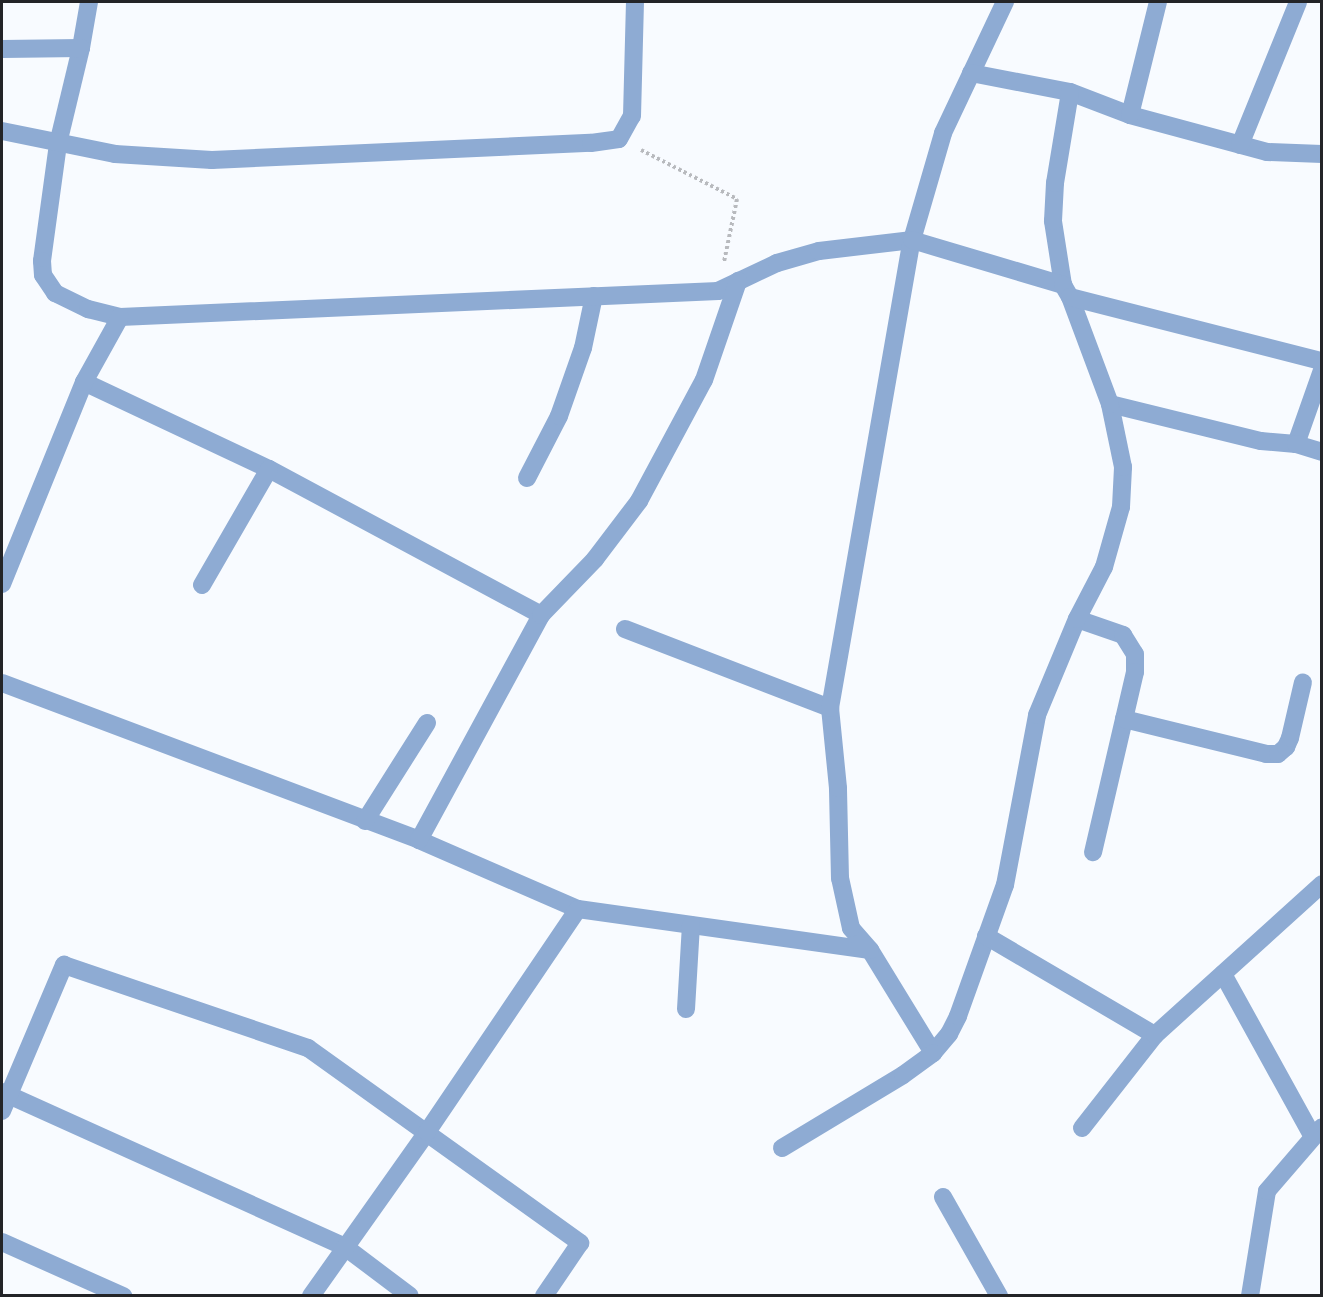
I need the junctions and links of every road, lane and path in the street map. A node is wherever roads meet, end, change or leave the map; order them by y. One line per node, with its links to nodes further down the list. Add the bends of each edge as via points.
1 (88, 2): 6 (street)
2 (635, 2): 12 (street, via 632,116)
3 (1005, 2): 8 (street)
4 (1158, 2): 10 (street)
5 (1299, 2): 14 (street)
6 (81, 48): 7 (street); 13 (street)
7 (2, 49)
8 (971, 73): 9 (street); 16 (street, via 943,133)
9 (1070, 92): 10 (street); 19 (street, via 1053,221)
10 (1130, 115): 14 (street)
11 (2, 131): 13 (street)
12 (619, 139): 13 (street, via 212,160 114,154); 18 (path, via 737,199)
13 (58, 144): 21 (street, via 43,274 55,293 88,309)
14 (1240, 145): 15 (street, via 1267,152)
15 (1322, 154)
16 (912, 240): 17 (street, via 819,251 777,263); 19 (street); 37 (street)
17 (738, 281): 18 (street); 32 (street, via 704,381 639,501 595,559)
18 (718, 291): 20 (street)
19 (1067, 291): 22 (street); 25 (street)
20 (594, 296): 21 (street); 29 (street, via 583,348 559,416)
21 (120, 317): 24 (street)
22 (1322, 361)
23 (1322, 369): 26 (street)
24 (84, 382): 28 (street); 30 (street)
25 (1110, 404): 26 (street, via 1261,441); 33 (street, via 1123,467 1121,507 1104,567)
26 (1296, 444): 27 (street)
27 (1322, 452)
28 (268, 469): 31 (street); 32 (street)
29 (526, 478)
30 (2, 584)
31 (202, 585)
32 (541, 615): 41 (street)
33 (1077, 619): 38 (street, via 1123,635 1132,645 1135,672); 46 (street, via 1037,715 1005,885)
34 (625, 629): 37 (street)
35 (1303, 682): 38 (street, via 1290,738 1278,754)
36 (2, 683): 40 (street)
37 (830, 708): 47 (street, via 838,788 840,878 851,927)
38 (1124, 719): 42 (street)
39 (426, 723): 40 (street)
40 (364, 821): 41 (street)
41 (419, 840): 44 (street)
42 (1093, 852)
43 (1322, 884): 48 (street)
44 (578, 909): 45 (street); 54 (street)
45 (691, 925): 47 (street); 49 (street)
46 (986, 936): 50 (street); 51 (street, via 958,1016)
47 (870, 950): 51 (street)
48 (1223, 974): 50 (street); 55 (street)
49 (686, 1009)
50 (1155, 1035): 53 (street)
51 (933, 1053): 56 (street)
52 (4, 1099): 54 (street, via 64,965 308,1048); 59 (street)
53 (1082, 1128)
54 (427, 1132): 59 (street); 63 (street, via 580,1243)
55 (1317, 1132): 65 (street, via 1268,1191)
56 (782, 1148)
57 (943, 1197): 64 (street)
58 (2, 1242): 60 (street)
59 (345, 1247): 61 (street); 62 (street)
60 (122, 1295)
61 (311, 1296)
62 (410, 1296)
63 (544, 1296)
64 (999, 1296)
65 (1250, 1296)

